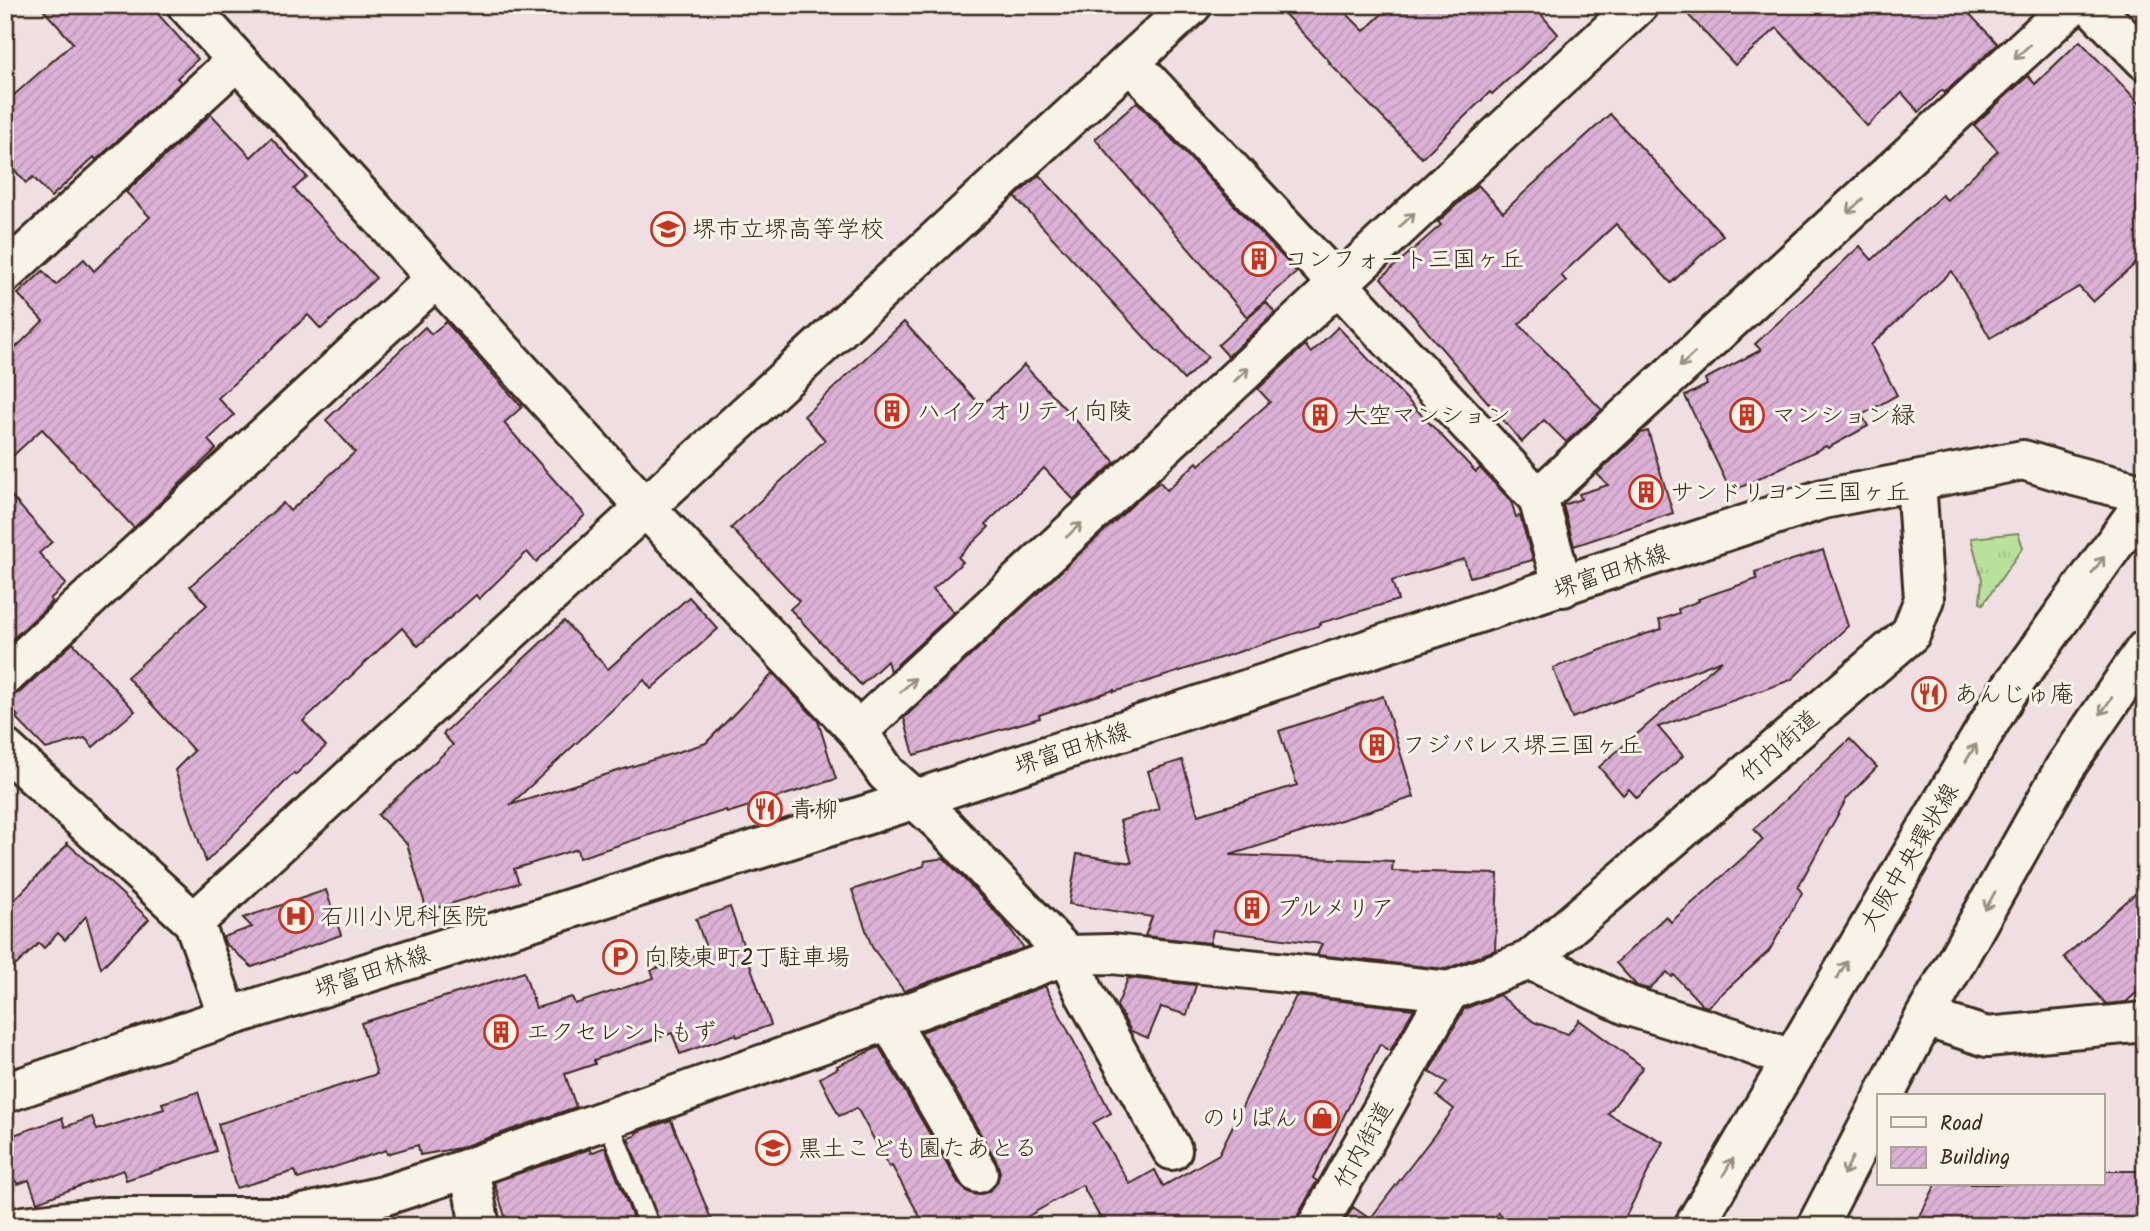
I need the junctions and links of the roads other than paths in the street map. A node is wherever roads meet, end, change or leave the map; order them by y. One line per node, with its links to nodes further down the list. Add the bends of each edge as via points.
1 (187, 5): 6 (street)
2 (1192, 5): 8 (street)
3 (1638, 5): 11 (street, one-way to 3)
4 (2072, 5): 14 (street, one-way to 14)
5 (2091, 5): 7 (street)
6 (237, 60): 9 (street); 10 (street)
7 (2145, 60)
8 (1130, 62): 11 (street); 16 (street)
9 (5, 273)
10 (436, 279): 16 (street); 19 (street)
11 (1337, 285): 14 (street); 20 (street, one-way to 11)
12 (1916, 481): 13 (street, 堺富田林線, via 2023,460); 17 (street, 堺富田林線, via 1823,499); 25 (street, 竹内街道, via 1924,599 1911,633)
13 (2145, 494)
14 (1538, 498): 17 (street)
15 (2145, 501): 31 (street, 大阪中央環状線, one-way to 15, via 2005,696)
16 (645, 507): 20 (street); 23 (street)
17 (1563, 587): 22 (street, 堺富田林線)
18 (2145, 650): 28 (street, one-way to 28, via 2064,769)
19 (5, 676)
20 (858, 731): 22 (street, via 886,773)
21 (5, 749): 23 (street)
22 (913, 800): 24 (street, via 941,823); 27 (street, 堺富田林線)
23 (194, 922): 27 (street)
24 (1067, 954): 26 (street, via 1112,954); 29 (street); 36 (street)
25 (1530, 960): 26 (street, 竹内街道); 31 (street, via 1629,1006)
26 (1449, 991): 42 (street, 竹内街道)
27 (228, 1017): 32 (street, 堺富田林線)
28 (1925, 1017): 30 (street, via 1987,1037); 33 (street)
29 (889, 1020): 35 (street); 38 (street)
30 (2145, 1022)
31 (1790, 1059): 43 (street, 大阪中央環状線, one-way to 31)
32 (5, 1093)
33 (1885, 1094)
34 (1877, 1110): 44 (street, one-way to 44)
35 (607, 1118): 37 (street); 41 (lane)
36 (1172, 1150)
37 (469, 1168): 39 (street, via 383,1196 290,1216 106,1217); 40 (street)
38 (978, 1173)
39 (23, 1226)
40 (480, 1226)
41 (649, 1226)
42 (1317, 1226)
43 (1694, 1226)
44 (1817, 1226)

